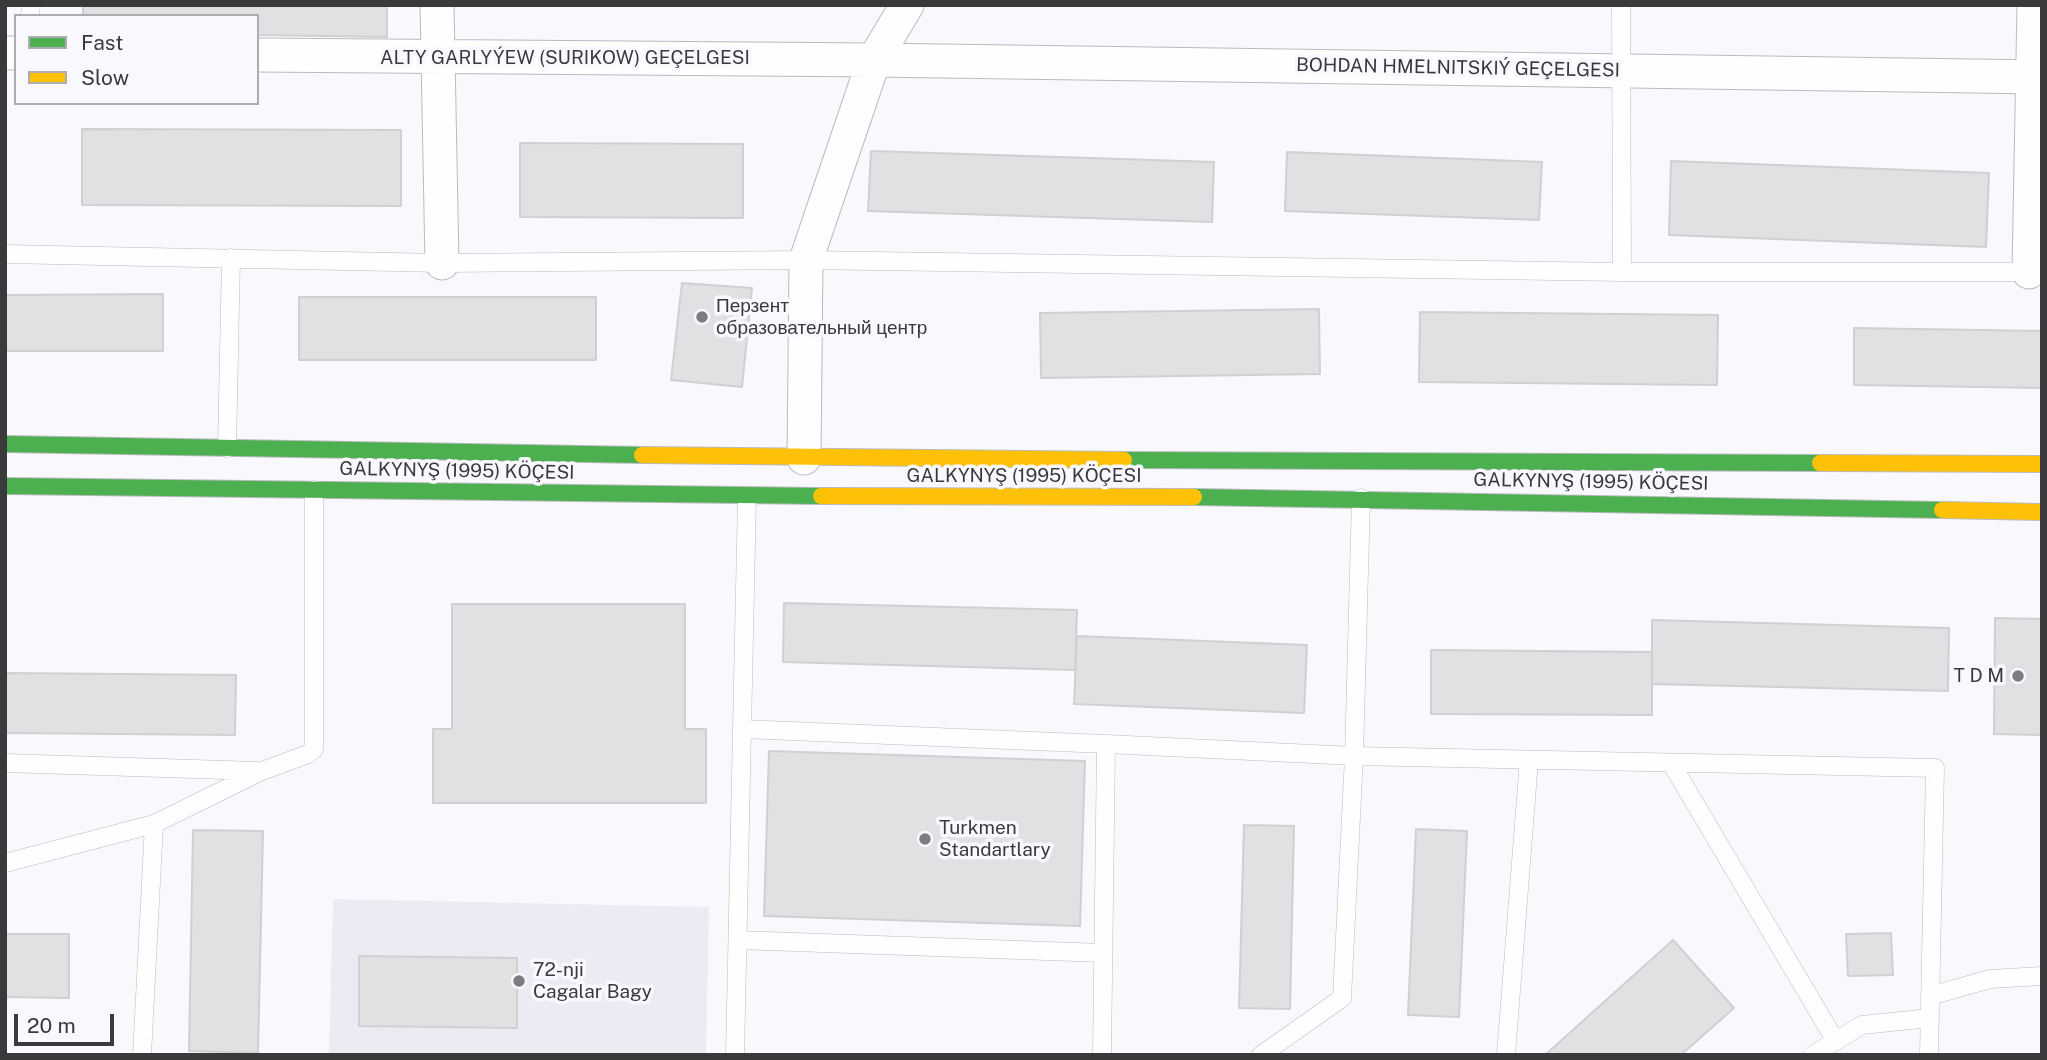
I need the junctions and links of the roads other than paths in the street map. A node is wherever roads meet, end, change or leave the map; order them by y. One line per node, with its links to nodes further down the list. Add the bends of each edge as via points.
1 (437, 5): 6 (street)
2 (907, 5): 7 (street)
3 (1621, 5): 8 (lane)
4 (2034, 5): 9 (street)
5 (259, 55): 6 (street, ALTY GARLYÝEW (SURIKOW) GEÇELGESI)
6 (437, 57): 7 (street, ALTY GARLYÝEW (SURIKOW) GEÇELGESI); 13 (street)
7 (874, 60): 8 (street, BOHDAN HMELNITSKIÝ GEÇELGESI); 12 (street)
8 (1621, 71): 9 (street, BOHDAN HMELNITSKIÝ GEÇELGESI); 14 (lane)
9 (2037, 77): 15 (street)
10 (5, 254): 11 (lane)
11 (231, 258): 13 (lane); 17 (lane)
12 (806, 260): 13 (lane); 14 (lane); 18 (street)
13 (442, 263)
14 (1622, 272): 15 (lane)
15 (2035, 272)
16 (5, 444): 17 (main road, GALKYNYŞ (1995) KÖÇESI)
17 (227, 448): 18 (main road, GALKYNYŞ (1995) KÖÇESI)
18 (804, 458): 19 (main road, GALKYNYŞ (1995) KÖÇESI)
19 (2042, 464)
20 (5, 486): 21 (main road, GALKYNYŞ (1995) KÖÇESI)
21 (314, 490): 22 (main road, GALKYNYŞ (1995) KÖÇESI); 31 (lane, via 314,749)
22 (747, 496): 23 (main road, GALKYNYŞ (1995) KÖÇESI); 25 (lane)
23 (1361, 498): 24 (main road, GALKYNYŞ (1995) KÖÇESI); 27 (lane)
24 (2042, 512)
25 (742, 729): 26 (lane); 34 (lane)
26 (1106, 744): 27 (lane); 35 (lane)
27 (1354, 757): 28 (lane); 43 (lane, via 1342,998)
28 (1529, 760): 30 (lane); 44 (lane)
29 (5, 763): 31 (lane)
30 (1671, 763): 37 (lane, via 1935,768); 39 (lane)
31 (262, 771): 32 (lane)
32 (154, 824): 33 (lane); 40 (lane)
33 (5, 863)
34 (738, 940): 35 (lane); 41 (lane)
35 (1103, 953): 42 (lane)
36 (2042, 976): 37 (lane, via 1990,979)
37 (1930, 996): 38 (lane)
38 (1930, 1018): 39 (lane, via 1862,1025); 46 (lane)
39 (1835, 1040): 45 (lane)
40 (142, 1055)
41 (735, 1055)
42 (1102, 1055)
43 (1261, 1055)
44 (1506, 1055)
45 (1813, 1055)
46 (1929, 1055)

